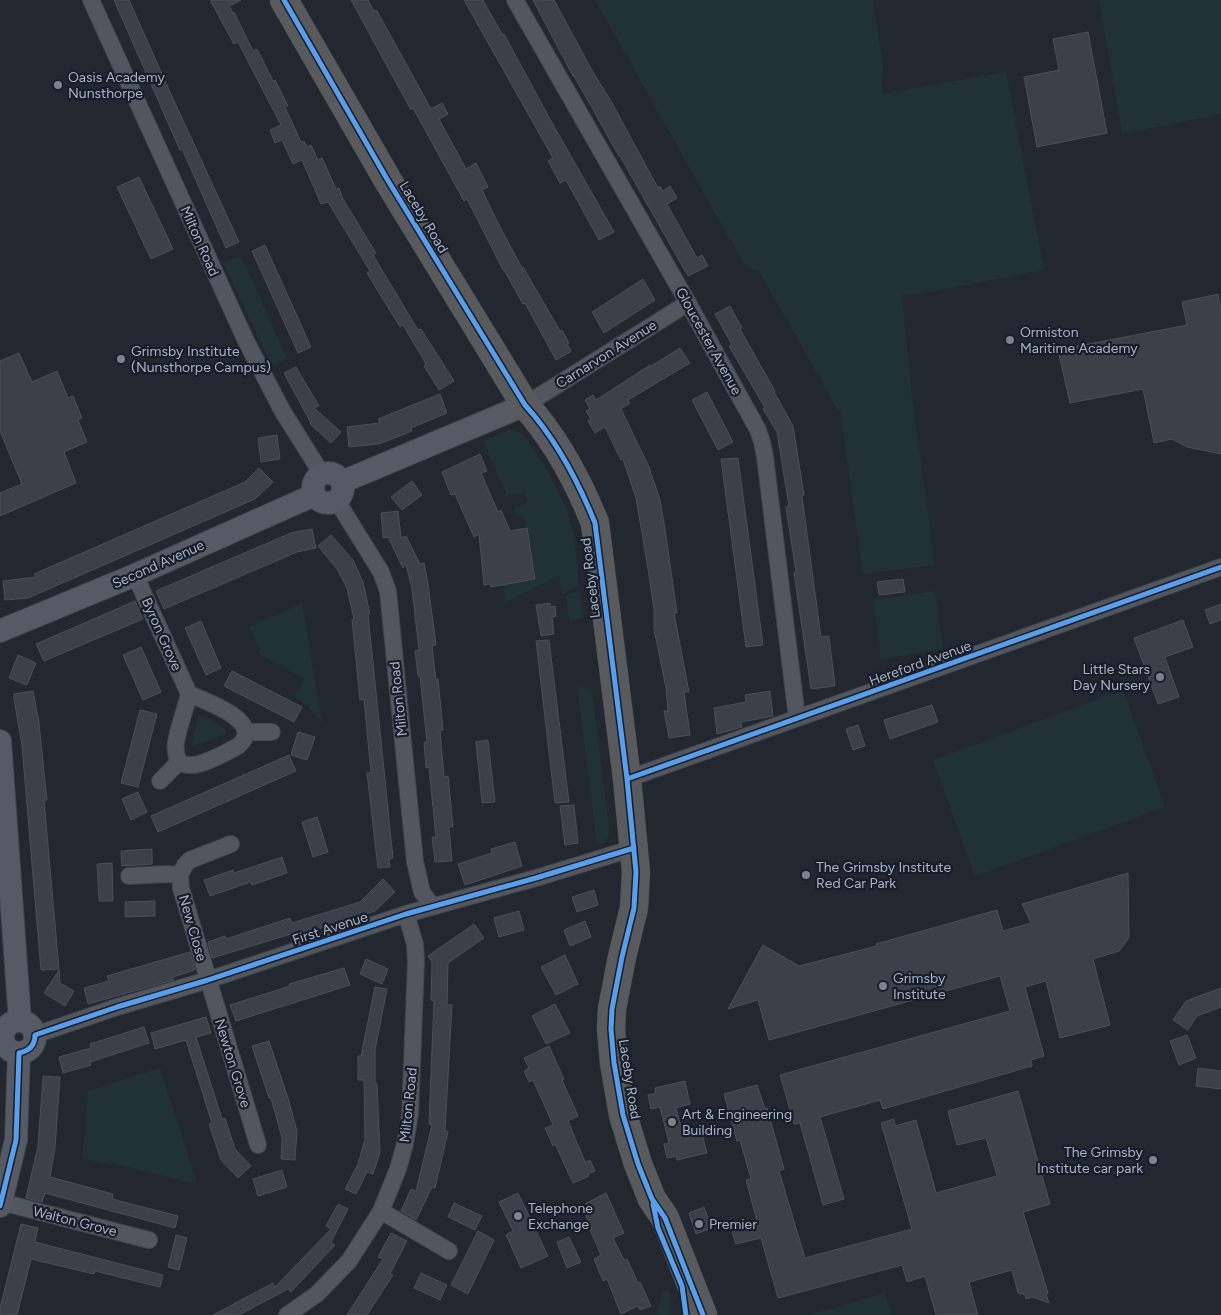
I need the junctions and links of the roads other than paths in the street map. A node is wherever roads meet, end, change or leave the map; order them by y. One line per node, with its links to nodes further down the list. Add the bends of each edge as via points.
1 (91, 0): 6 (street, Milton Road, via 246,341 283,412)
2 (284, 0): 5 (highway, Laceby Road, via 387,179)
3 (515, 0): 4 (street, Gloucester Avenue)
4 (688, 302): 5 (street, Carnarvon Avenue); 11 (street, Gloucester Avenue, via 762,442)
5 (525, 405): 6 (street, Second Avenue); 16 (highway, Laceby Road, via 543,425 582,492 595,523)
6 (329, 488): 8 (street, Second Avenue); 22 (street, Milton Road, via 381,572 388,591 415,862 422,892)
7 (1221, 568): 11 (street, Hereford Avenue)
8 (135, 575): 9 (street, Second Avenue); 10 (street, Byron Grove)
9 (0, 631)
10 (190, 694): 12 (street, via 237,717); 15 (street, via 175,744)
11 (797, 718): 16 (street, Hereford Avenue)
12 (246, 732): 13 (street); 15 (street, via 238,746 199,764 187,766)
13 (272, 732)
14 (0, 741): 25 (street)
15 (179, 762): 17 (street)
16 (627, 779): 19 (highway, Laceby Road)
17 (160, 782)
18 (231, 844): 21 (street, New Close, via 190,860)
19 (634, 848): 22 (street, First Avenue); 28 (highway, Laceby Road, via 634,908 612,1008 611,1029 623,1115)
20 (130, 876): 21 (street, New Close)
21 (180, 876): 24 (street, New Close)
22 (432, 906): 23 (street, First Avenue)
23 (406, 914): 24 (street, First Avenue); 30 (street, Milton Road, via 416,944 410,1114 398,1169)
24 (208, 980): 25 (street, First Avenue, via 117,1007); 27 (street, Newton Grove)
25 (27, 1028): 26 (street, via 32,1046 28,1050)
26 (8, 1048): 29 (street, via 16,1140)
27 (258, 1145)
28 (652, 1199): 34 (highway, Laceby Road, via 658,1228 682,1286); 35 (highway, Laceby Road, via 666,1218)
29 (0, 1204): 31 (street, Walton Grove)
30 (381, 1211): 32 (street); 33 (street, Milton Road, via 349,1261 317,1294)
31 (149, 1240)
32 (449, 1251)
33 (287, 1315)
34 (686, 1315)
35 (703, 1315)

